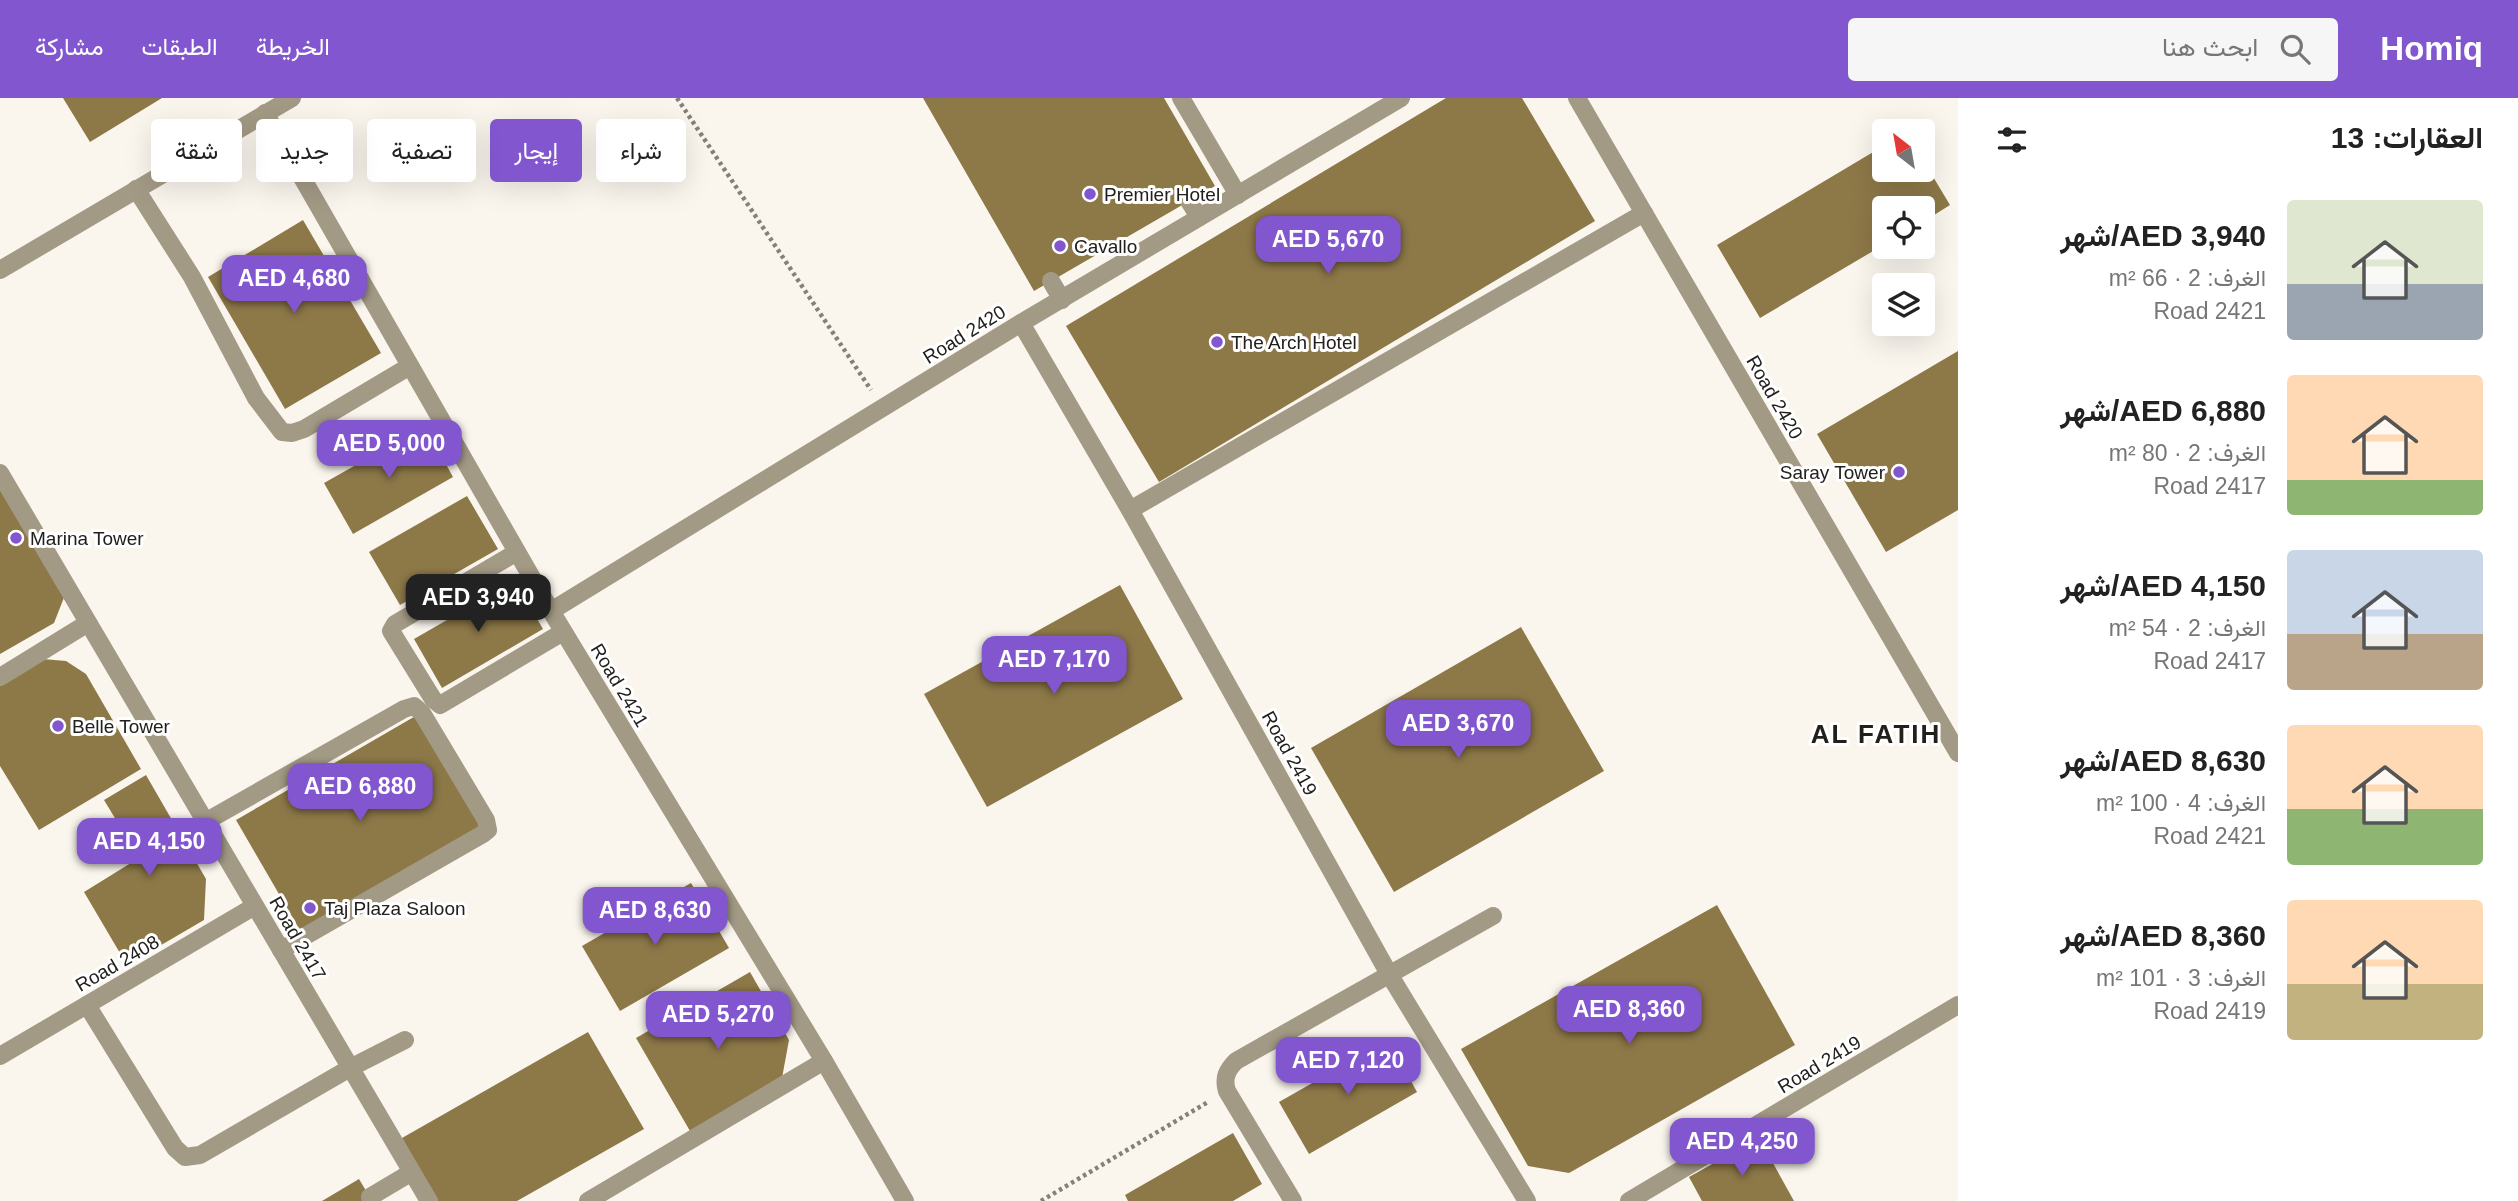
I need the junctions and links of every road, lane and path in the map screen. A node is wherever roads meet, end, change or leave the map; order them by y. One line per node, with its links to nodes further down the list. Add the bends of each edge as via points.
1 (292, 98): 6 (street)
2 (677, 98): 17 (path)
3 (1181, 98): 8 (street)
4 (1401, 98): 8 (street, Road 2420)
5 (1577, 98): 10 (street, Road 2420)
6 (265, 113): 7 (street); 16 (street, Road 2421)
7 (136, 189): 12 (street); 16 (street, via 192,277 256,398 282,432 304,429)
8 (1238, 195): 11 (street, Road 2420)
9 (1189, 201): 11 (street)
10 (1644, 213): 19 (street); 25 (street, Road 2420)
11 (1199, 217): 14 (street, Road 2420)
12 (0, 270)
13 (1051, 281): 14 (street)
14 (1062, 300): 15 (street, Road 2420)
15 (1021, 323): 17 (street, Road 2420); 19 (street, Road 2419)
16 (410, 366): 20 (street, Road 2421)
17 (883, 408): 21 (street, Road 2420)
18 (0, 473): 22 (street, Road 2417)
19 (1129, 510): 30 (street, Road 2419)
20 (517, 552): 21 (street, Road 2421); 23 (street, via 395,624 391,631 440,705)
21 (551, 611): 23 (street, Road 2421)
22 (89, 624): 24 (street); 26 (street, Road 2417)
23 (563, 632): 35 (street, Road 2421)
24 (0, 677)
25 (1958, 753)
26 (205, 822): 27 (street, Road 2417); 29 (street, via 414,706 486,820 488,830 483,834)
27 (255, 906): 29 (street, Road 2417); 31 (street, Road 2408, via 145,963)
28 (1493, 916): 30 (street)
29 (281, 950): 36 (street, Road 2417)
30 (1389, 974): 37 (street, via 1236,1061 1226,1074); 45 (street, Road 2419)
31 (87, 1005): 34 (street, Road 2408); 36 (street, via 175,1148 186,1157 220,1144)
32 (1958, 1005): 46 (street, Road 2419)
33 (405, 1040): 36 (street)
34 (0, 1056)
35 (824, 1061): 41 (street); 42 (street, Road 2421)
36 (350, 1068): 38 (street, Road 2417)
37 (1227, 1091): 43 (path); 44 (street)
38 (412, 1172): 39 (street); 40 (street, Road 2417)
39 (370, 1197)
40 (429, 1201)
41 (588, 1201)
42 (905, 1201)
43 (1041, 1201)
44 (1293, 1201)
45 (1527, 1201)
46 (1629, 1201)

